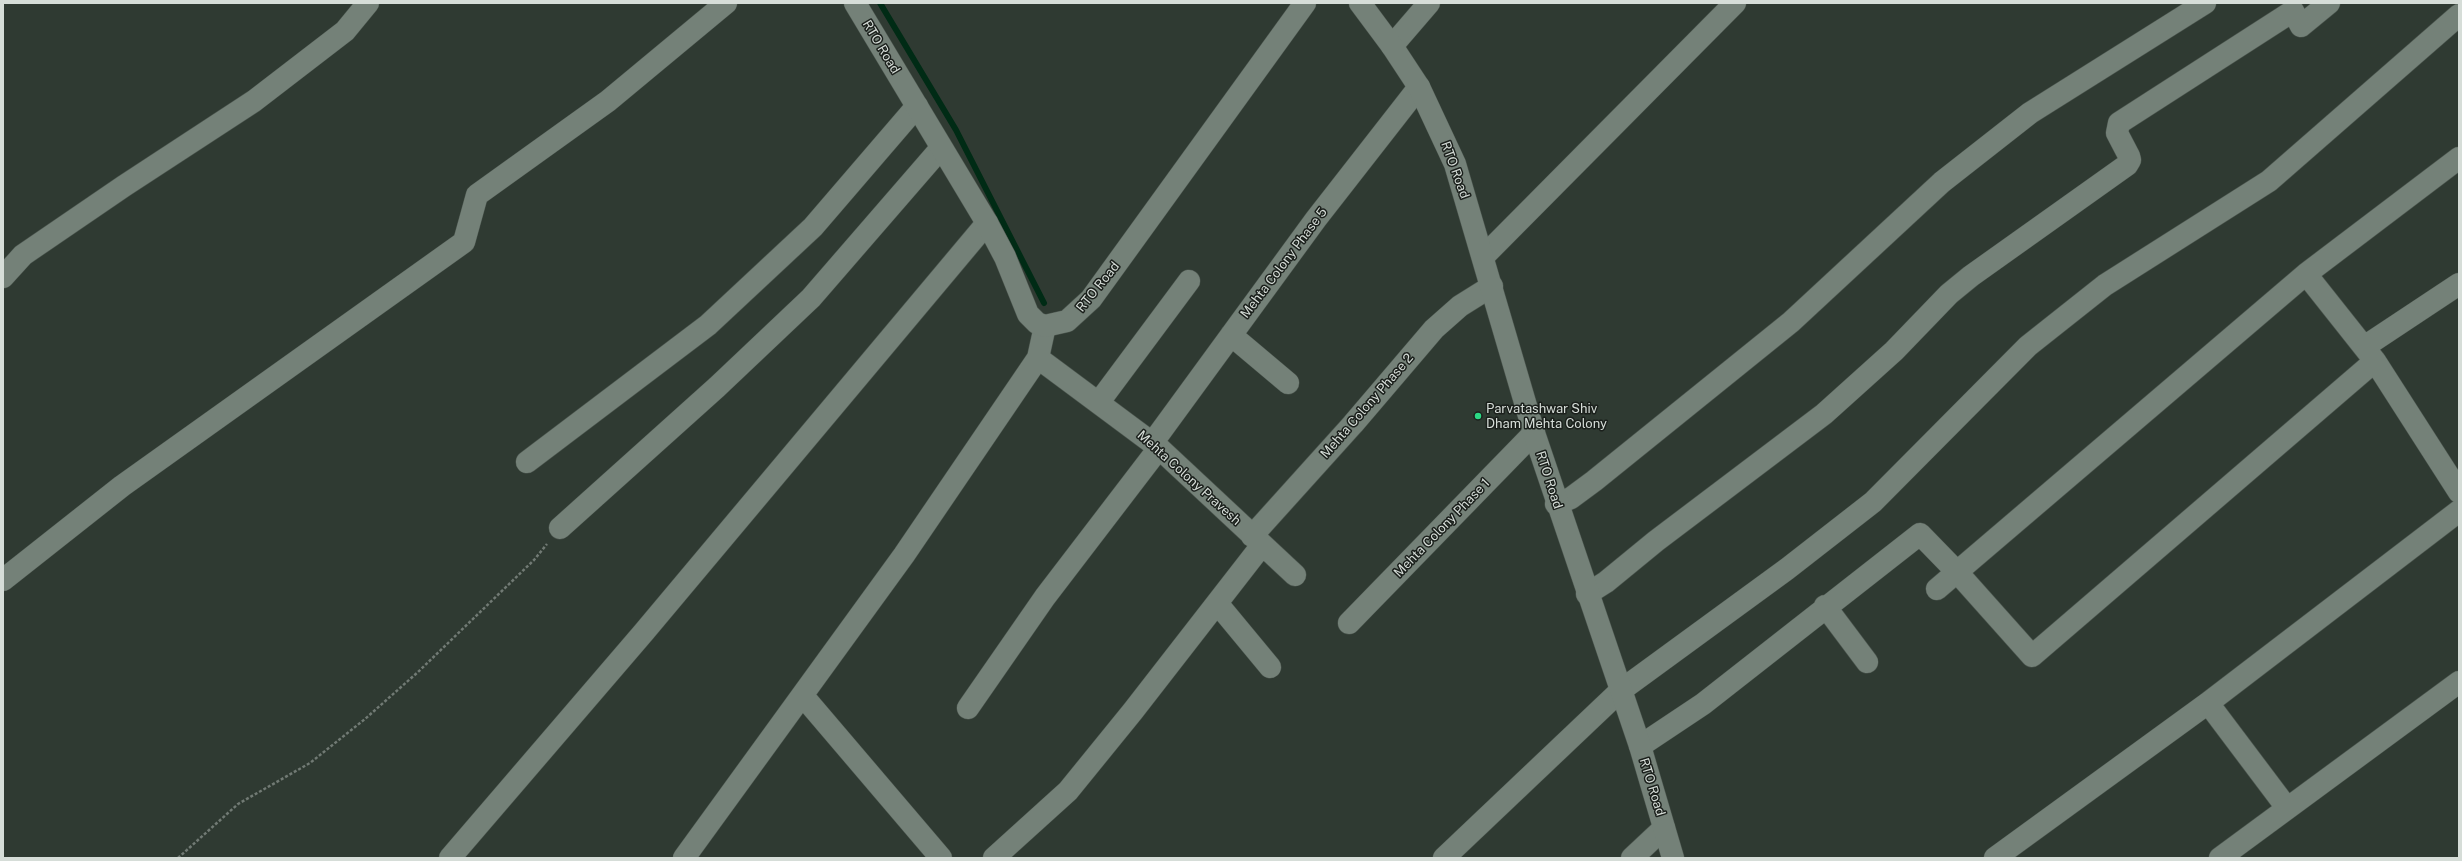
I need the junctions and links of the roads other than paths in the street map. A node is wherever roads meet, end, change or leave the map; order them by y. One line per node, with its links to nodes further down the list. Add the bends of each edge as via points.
1 (368, 3): 19 (street, via 346,31 254,101 23,255)
2 (726, 3): 39 (street, via 608,101 477,195 464,242 122,486)
3 (855, 3): 13 (street, RTO Road)
4 (1305, 3): 23 (street, RTO Road, via 1091,299 1067,321)
5 (1360, 3): 11 (street, RTO Road)
6 (1429, 3): 11 (street)
7 (1735, 3): 17 (street)
8 (2206, 3): 33 (street, via 2030,113 1942,182 1791,322 1594,482 1571,498)
9 (2329, 3): 41 (street, via 2302,26 2293,11 2119,123 2117,133 2130,156 2127,165 1971,276 1824,414)
10 (2459, 15): 48 (street, via 2269,181 2105,285 2028,346 1872,502 1787,569)
11 (1392, 46): 12 (street, RTO Road)
12 (1420, 87): 17 (street, RTO Road, via 1455,164); 24 (street, Mehta Colony Phase 5)
13 (917, 106): 14 (street, RTO Road); 31 (street, via 813,227 708,325)
14 (941, 148): 16 (street, RTO Road); 35 (street, via 811,298 717,387)
15 (2459, 158): 18 (street)
16 (987, 223): 23 (street, RTO Road, via 1005,256 1028,314 1037,323); 55 (street, via 644,632)
17 (1483, 257): 22 (street, RTO Road)
18 (2306, 274): 25 (street); 37 (street)
19 (3, 277)
20 (1189, 281): 28 (street)
21 (2459, 284): 25 (street)
22 (1492, 286): 29 (street, RTO Road); 36 (street, Mehta Colony Phase 2, via 1460,306 1434,329)
23 (1045, 326): 26 (street)
24 (1230, 335): 27 (street); 30 (street, Mehta Colony Phase 5)
25 (2369, 354): 32 (street); 37 (street, via 2032,656)
26 (1038, 358): 28 (street, Mehta Colony Pravesh); 49 (street, via 904,555)
27 (1288, 384)
28 (1099, 402): 30 (street, Mehta Colony Pravesh)
29 (1534, 433): 33 (street, RTO Road); 44 (street, Mehta Colony Phase 1)
30 (1156, 445): 36 (street, Mehta Colony Pravesh); 51 (street, Mehta Colony Phase 5)
31 (527, 462)
32 (2459, 492)
33 (1556, 504): 41 (street, RTO Road)
34 (2459, 512): 50 (street)
35 (560, 528)
36 (1257, 540): 38 (street, Mehta Colony Pravesh); 42 (street, Mehta Colony Phase 2)
37 (1957, 572): 40 (street); 43 (street, via 1920,534)
38 (1296, 576)
39 (3, 580)
40 (1937, 589)
41 (1587, 594): 48 (street, RTO Road)
42 (1217, 603): 46 (street); 58 (street, Mehta Colony Phase 2, via 1068,791)
43 (1825, 606): 45 (street); 52 (street, via 1703,704)
44 (1349, 623)
45 (1867, 662)
46 (1270, 667)
47 (2459, 682): 53 (street)
48 (1620, 691): 52 (street, RTO Road); 59 (street)
49 (803, 696): 56 (street); 57 (street)
50 (2208, 703): 53 (street); 62 (street)
51 (968, 708)
52 (1640, 746): 54 (street, RTO Road)
53 (2287, 808): 63 (street)
54 (1664, 828): 60 (street); 61 (street, RTO Road)
55 (450, 858)
56 (684, 858)
57 (941, 858)
58 (994, 858)
59 (1444, 858)
60 (1632, 858)
61 (1673, 858)
62 (1995, 858)
63 (2220, 858)

